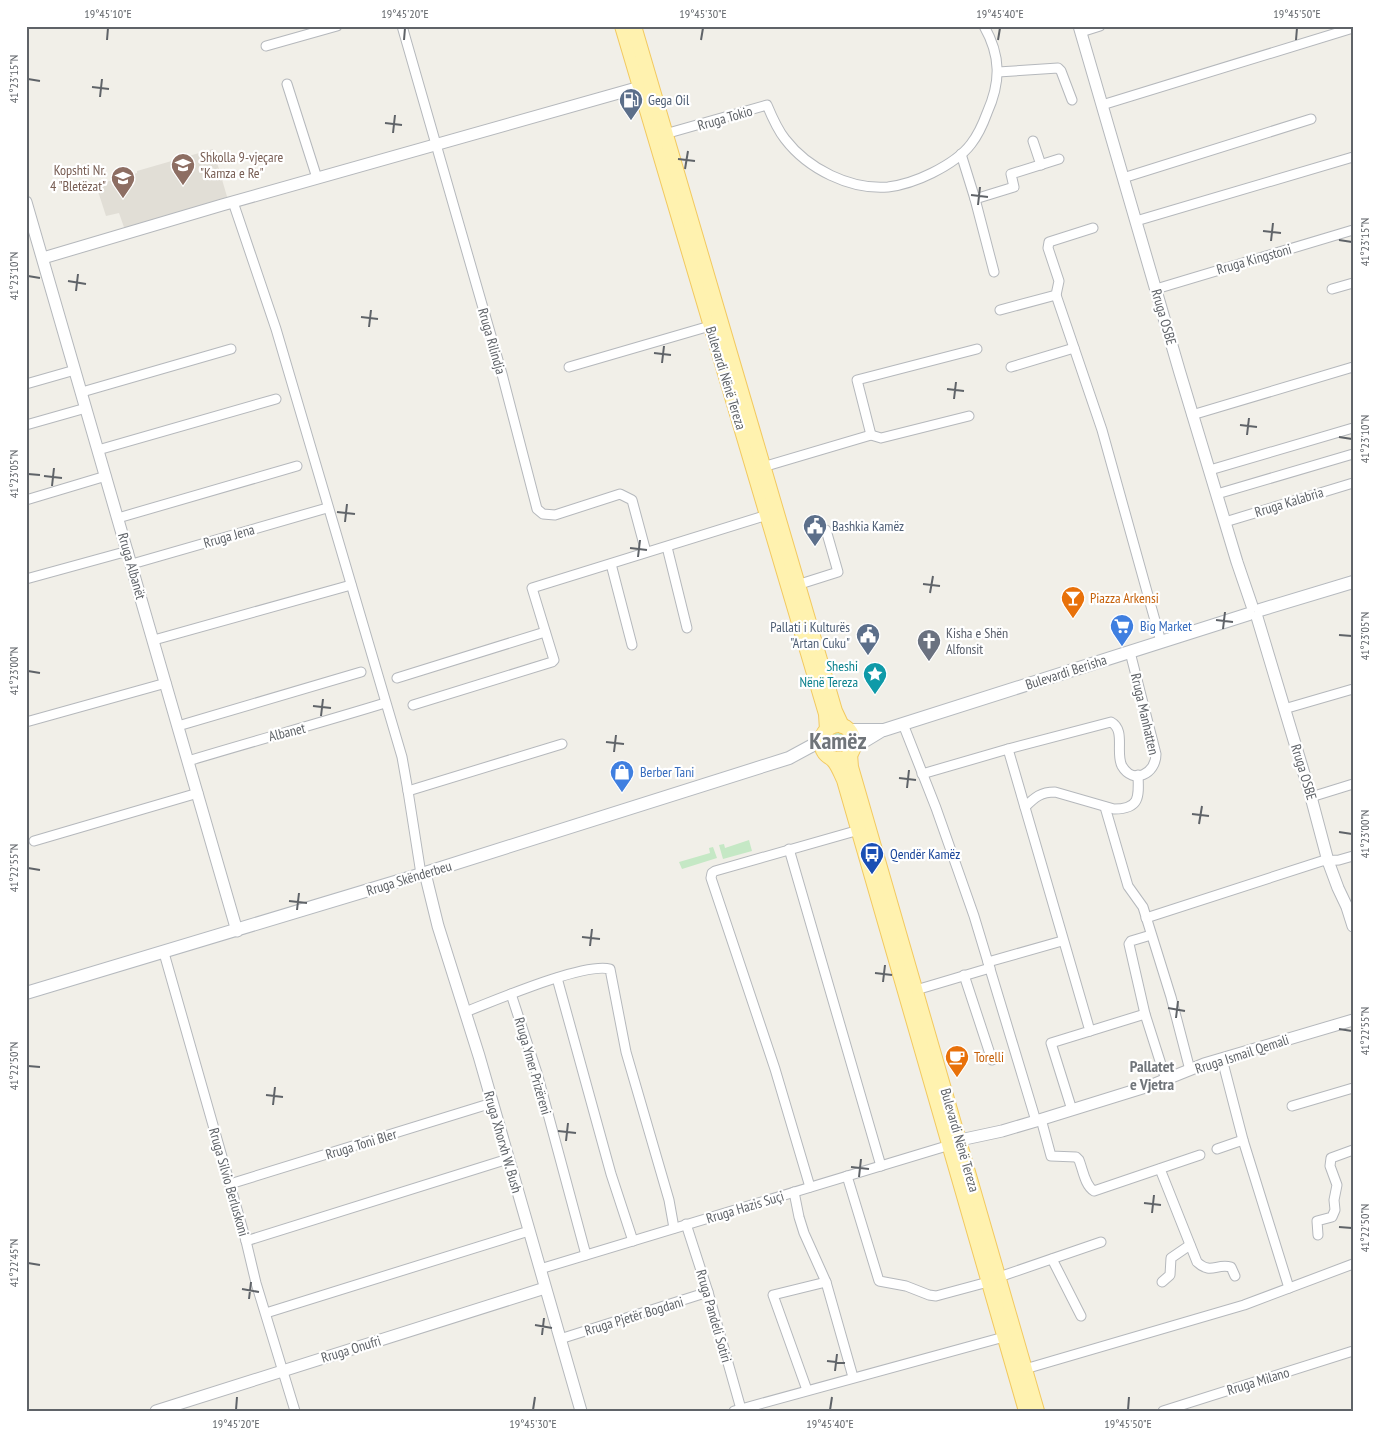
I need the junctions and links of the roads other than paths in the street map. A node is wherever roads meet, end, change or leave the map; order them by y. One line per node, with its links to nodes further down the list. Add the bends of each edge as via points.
1 (337, 26): 9 (street)
2 (402, 26): 18 (street, Rruga Rilindja)
3 (622, 26): 12 (main road, Bulevardi Nënë Tereza)
4 (634, 26): 16 (main road, Bulevardi Nënë Tereza)
5 (984, 26): 10 (street, Rruga Tokio, via 993,44)
6 (1100, 26): 8 (street)
7 (1353, 28): 14 (street)
8 (1080, 29): 14 (street, Rruga OSBE)
9 (266, 46)
10 (998, 72): 13 (street, via 1058,68); 19 (street, Rruga Tokio, via 992,104 970,145)
11 (287, 84): 23 (street)
12 (640, 88): 18 (street); 38 (main road, Bulevardi Nënë Tereza)
13 (1072, 100)
14 (1102, 105): 24 (street, Rruga OSBE)
15 (1311, 119): 24 (street)
16 (666, 134): 19 (street, Rruga Tokio, via 767,106 784,139 796,152 826,173 871,186 888,187 919,179); 58 (main road, Bulevardi Nënë Tereza)
17 (1033, 141): 22 (street)
18 (436, 145): 23 (street); 71 (street, Rruga Rilindja, via 537,509 543,514 555,515 620,494 632,500)
19 (961, 154): 25 (street)
20 (1353, 157): 28 (street)
21 (1059, 160): 22 (street)
22 (1041, 165): 25 (street, via 1011,174 1014,188)
23 (317, 178): 27 (street)
24 (1123, 178): 28 (street, Rruga OSBE)
25 (975, 199): 32 (street)
26 (26, 202): 31 (street, Rruga Albanët)
27 (233, 202): 31 (street); 64 (street, via 276,329)
28 (1136, 221): 34 (street, Rruga OSBE)
29 (1093, 228): 36 (street, via 1049,242 1059,281)
30 (1353, 230): 34 (street, Rruga Kingstoni)
31 (43, 258): 45 (street, Rruga Albanët)
32 (994, 272)
33 (1353, 283): 35 (street)
34 (1156, 288): 50 (street, Rruga OSBE)
35 (1332, 289)
36 (1056, 295): 37 (street); 39 (street)
37 (1000, 310)
38 (710, 326): 42 (street); 65 (main road, Bulevardi Nënë Tereza)
39 (1074, 348): 43 (street); 82 (street, via 1102,430)
40 (231, 349): 47 (street)
41 (977, 349): 54 (street, via 857,380)
42 (570, 367)
43 (1011, 367)
44 (1353, 368): 50 (street)
45 (75, 370): 46 (street); 47 (street, Rruga Albanët)
46 (26, 384)
47 (82, 392): 49 (street, Rruga Albanët)
48 (276, 399): 55 (street)
49 (86, 408): 52 (street); 55 (street, Rruga Albanët)
50 (1192, 415): 59 (street, Rruga OSBE)
51 (969, 416): 54 (street, via 881,438)
52 (26, 425)
53 (1353, 428): 59 (street)
54 (871, 435): 58 (street)
55 (98, 450): 60 (street, Rruga Albanët)
56 (1353, 454): 62 (street)
57 (297, 466): 66 (street)
58 (763, 467): 65 (main road, Bulevardi Nënë Tereza)
59 (1210, 470): 62 (street, Rruga OSBE)
60 (106, 476): 63 (street); 66 (street, Rruga Albanët)
61 (1353, 483): 67 (street, Rruga Kalabria)
62 (1217, 494): 67 (street, Rruga OSBE)
63 (26, 500)
64 (327, 508): 72 (street, Rruga Jena); 76 (street)
65 (771, 513): 69 (street); 77 (main road, Bulevardi Nënë Tereza); 97 (main road, Bulevardi Nënë Tereza, via 826,714)
66 (118, 518): 70 (street, Rruga Albanët)
67 (1225, 522): 78 (street, Rruga OSBE)
68 (826, 530): 77 (street, via 838,572)
69 (666, 547): 71 (street); 79 (street)
70 (128, 551): 72 (street, Rruga Albanët); 74 (street)
71 (646, 552): 73 (street)
72 (132, 564): 81 (street, Rruga Albanët)
73 (611, 564): 80 (street, via 532,588); 83 (street)
74 (26, 579)
75 (1353, 582): 78 (main road, Bulevardi Berisha)
76 (350, 585): 81 (street); 89 (street)
77 (797, 585): 95 (main road, Bulevardi Nënë Tereza, via 835,711)
78 (1254, 612): 82 (main road, Bulevardi Berisha); 91 (street, Rruga OSBE)
79 (687, 628)
80 (545, 632): 86 (street); 90 (street, via 554,658 552,662)
81 (154, 640): 87 (street, Rruga Albanët)
82 (1161, 642): 84 (main road, Bulevardi Berisha)
83 (632, 645)
84 (1130, 652): 93 (main road, Bulevardi Berisha); 105 (street, Rruga Manhatten, via 1156,754 1154,765)
85 (361, 672): 94 (street)
86 (397, 678)
87 (166, 683): 92 (street); 94 (street, Rruga Albanët)
88 (1353, 689): 91 (street)
89 (385, 703): 103 (street, Albanet); 107 (street, via 402,758)
90 (413, 705)
91 (1284, 709): 109 (street, Rruga OSBE)
92 (26, 722)
93 (903, 724): 96 (main road, Bulevardi Berisha); 104 (street)
94 (178, 726): 103 (street, Rruga Albanët)
95 (846, 728): 96 (main road, Bulevardi Berisha); 97 (main road, via 836,726); 100 (main road, Bulevardi Nënë Tereza, via 854,738)
96 (884, 730): 100 (main road, Bulevardi Berisha, via 864,740)
97 (824, 733): 101 (main road, Bulevardi Nënë Tereza, via 821,745); 102 (main road, Rruga Skënderbeu, via 813,745)
98 (562, 744): 107 (street)
99 (1008, 749): 104 (street); 105 (street, via 1111,722 1118,730 1121,763 1130,773); 110 (street)
100 (852, 751): 101 (main road, via 842,759); 128 (main road, Bulevardi Nënë Tereza, via 851,767)
101 (830, 757): 102 (main road, Rruga Skënderbeu); 112 (main road, Bulevardi Nënë Tereza, via 844,780)
102 (789, 758): 117 (main road, Rruga Skënderbeu)
103 (188, 761): 108 (street, Rruga Albanët)
104 (922, 774): 125 (street, via 956,860)
105 (1143, 774): 111 (street, Rruga Manhatten, via 1135,803 1122,809)
106 (1353, 784): 109 (street)
107 (408, 791): 117 (street)
108 (198, 793): 113 (street); 121 (street, Rruga Albanët)
109 (1311, 797): 116 (street, Rruga OSBE)
110 (1025, 807): 111 (street, via 1046,792); 123 (street)
111 (1105, 807): 119 (street, via 1128,886 1143,907)
112 (859, 830): 114 (street); 145 (main road, Bulevardi Nënë Tereza)
113 (34, 840)
114 (789, 850): 150 (street); 154 (street, via 715,871 710,878 775,1068)
115 (1353, 856): 116 (street)
116 (1328, 860): 118 (street, Rruga OSBE, via 1338,888); 119 (street)
117 (423, 874): 121 (main road, Rruga Skënderbeu); 131 (street, Rruga Xhorxh W. Bush)
118 (1350, 906): 120 (street, Rruga OSBE)
119 (1146, 918): 122 (street)
120 (1353, 926)
121 (238, 931): 124 (main road, Rruga Skënderbeu)
122 (1151, 935): 132 (street, via 1129,944); 137 (street)
123 (1062, 941): 125 (street); 134 (street)
124 (164, 953): 129 (main road, Rruga Skënderbeu); 153 (street, Rruga Silvio Berluskoni)
125 (989, 965): 126 (street); 143 (street)
126 (964, 976): 128 (street); 136 (street)
127 (557, 978): 130 (street); 157 (street, via 601,966 610,968 626,1052 669,1200); 161 (street, via 611,1174)
128 (916, 990): 145 (main road, Bulevardi Nënë Tereza)
129 (26, 994)
130 (511, 994): 131 (street); 164 (street, Rruga Ymer Prizëreni, via 537,1074)
131 (465, 1012): 140 (street, Rruga Xhorxh W. Bush)
132 (1145, 1014): 134 (street); 138 (street)
133 (1353, 1020): 135 (street, Rruga Ismail Qemali)
134 (1090, 1031): 142 (street, via 1051,1043)
135 (1222, 1059): 137 (street, Rruga Ismail Qemali); 144 (street)
136 (992, 1060)
137 (1190, 1070): 138 (street, Rruga Ismail Qemali)
138 (1166, 1080): 142 (street, Rruga Ismail Qemali)
139 (1353, 1088): 141 (street)
140 (492, 1104): 149 (street, Rruga Xhorxh W. Bush); 153 (street, Rruga Toni Bler)
141 (1292, 1106)
142 (1072, 1110): 143 (street, Rruga Ismail Qemali)
143 (1038, 1120): 145 (street, Rruga Ismail Qemali); 151 (street, via 1051,1156 1076,1157 1094,1191)
144 (1243, 1140): 146 (street); 173 (street)
145 (955, 1142): 150 (street, Rruga Hazis Suçi); 169 (main road, Bulevardi Nënë Tereza)
146 (1217, 1149)
147 (1353, 1150): 159 (street, via 1331,1158 1330,1166 1337,1185 1335,1210 1332,1217 1317,1221)
148 (1200, 1156): 151 (street)
149 (508, 1159): 158 (street, Rruga Xhorxh W. Bush); 160 (street)
150 (881, 1166): 152 (street, Rruga Hazis Suçi)
151 (1160, 1169): 163 (street)
152 (847, 1176): 154 (street, Rruga Hazis Suçi); 169 (street, via 879,1281 936,1296)
153 (230, 1184): 160 (street, Rruga Silvio Berluskoni)
154 (810, 1187): 155 (street, Rruga Hazis Suçi)
155 (794, 1192): 156 (street, Rruga Hazis Suçi); 170 (street, via 798,1217)
156 (686, 1224): 157 (street, Rruga Hazis Suçi); 174 (street, Rruga Pandeli Sotiri)
157 (674, 1228): 161 (street, Rruga Hazis Suçi)
158 (529, 1231): 167 (street, Rruga Xhorxh W. Bush); 175 (street)
159 (1318, 1235)
160 (246, 1241): 175 (street, Rruga Silvio Berluskoni)
161 (633, 1241): 164 (street, Rruga Hazis Suçi)
162 (1101, 1242): 165 (street)
163 (1190, 1245): 168 (street, via 1202,1266 1212,1270 1231,1267); 171 (street, via 1171,1258 1170,1275)
164 (586, 1255): 167 (street, Rruga Hazis Suçi)
165 (1052, 1259): 169 (street); 176 (street)
166 (1353, 1264): 173 (street)
167 (540, 1269): 172 (street, Rruga Xhorxh W. Bush)
168 (1236, 1276)
169 (993, 1279): 177 (main road, Bulevardi Nënë Tereza); 180 (main road, Bulevardi Nënë Tereza)
170 (826, 1282): 182 (street); 183 (street, via 773,1295)
171 (1162, 1282)
172 (546, 1288): 178 (street, Rruga Xhorxh W. Bush); 181 (street, Rruga Onufri)
173 (1289, 1288): 180 (street, via 1244,1305)
174 (708, 1292): 178 (street, Rruga Pjetër Bogdani); 184 (street, Rruga Pandeli Sotiri)
175 (266, 1313): 181 (street, Rruga Silvio Berluskoni)
176 (1081, 1316)
177 (1004, 1337): 182 (street); 188 (main road, Bulevardi Nënë Tereza)
178 (560, 1339): 187 (street, Rruga Xhorxh W. Bush)
179 (1353, 1351): 190 (street, Rruga Milano)
180 (1025, 1369): 189 (main road, Bulevardi Nënë Tereza)
181 (283, 1371): 185 (street, Rruga Onufri); 186 (street, Rruga Silvio Berluskoni)
182 (853, 1377): 183 (street)
183 (807, 1390): 184 (street)
184 (738, 1410)
185 (156, 1411)
186 (296, 1411)
187 (581, 1411)
188 (1026, 1411)
189 (1037, 1411)
190 (1163, 1411)

